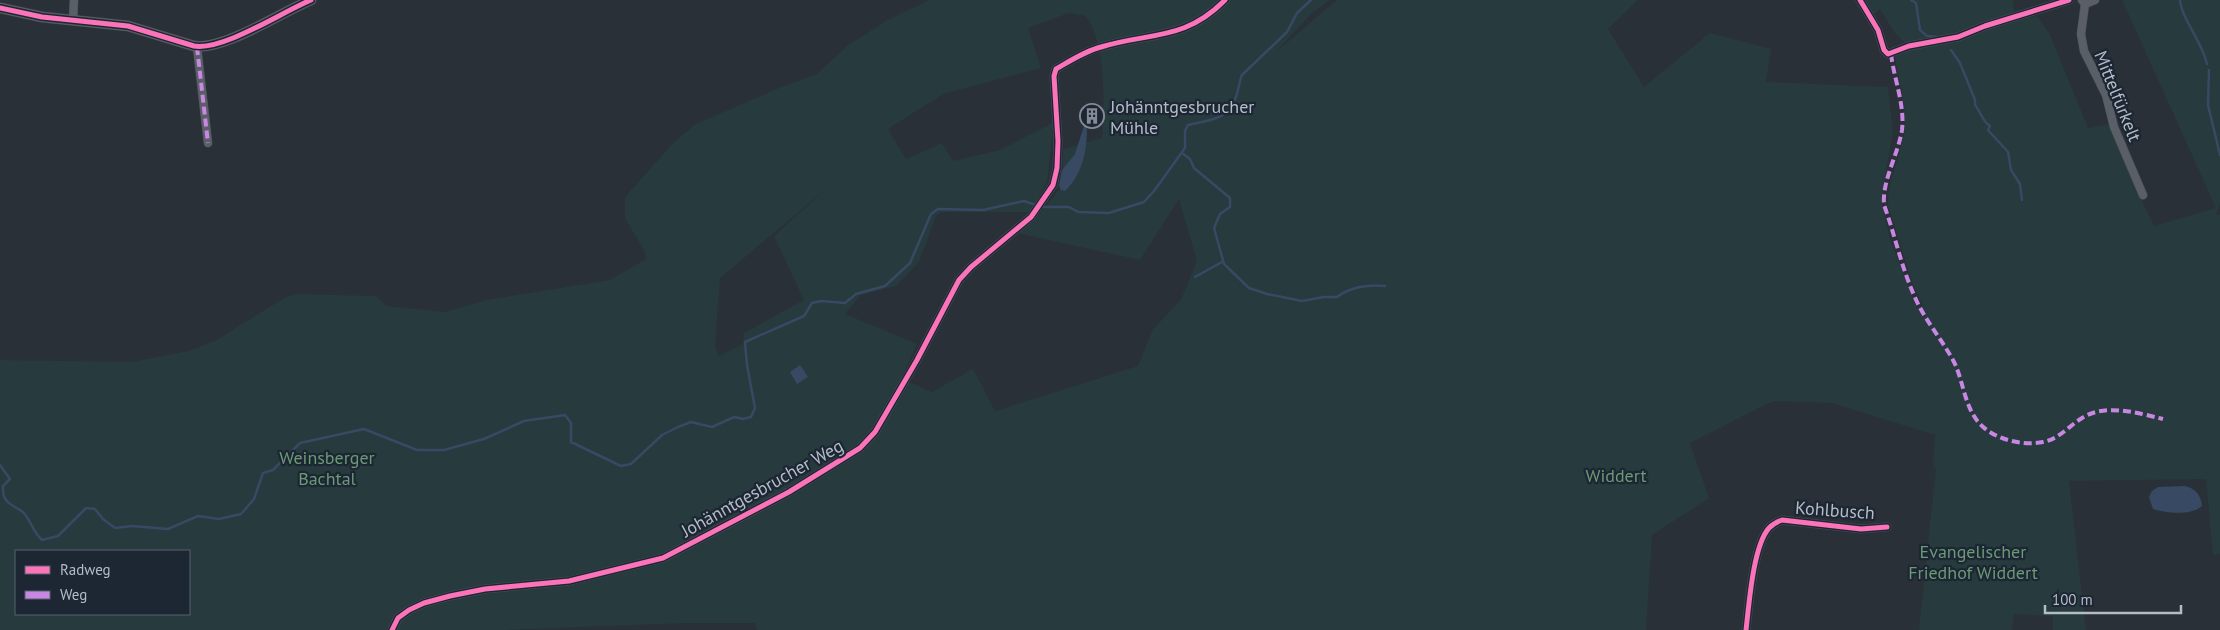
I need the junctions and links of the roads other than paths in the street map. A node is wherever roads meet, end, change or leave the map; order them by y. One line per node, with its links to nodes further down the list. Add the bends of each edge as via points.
1 (74, 0): 9 (street)
2 (311, 0): 10 (street, via 222,41)
3 (1225, 0): 14 (street, Johänntgesbrucher Weg, via 1183,30 1101,46 1056,69 1058,141 1053,185 1025,223 959,280 875,432 846,459 663,558 569,581 480,589 450,596 409,610 398,618)
4 (1860, 0): 5 (street, via 1878,30 1884,50 1891,54 1909,46 1958,37)
5 (2069, 0)
6 (2095, 0): 7 (street, Mittelfürkelt)
7 (2083, 2): 12 (street, Mittelfürkelt, via 2081,34 2084,51 2106,95 2114,127)
8 (0, 8): 9 (street, via 27,15)
9 (73, 20): 10 (street, via 128,26)
10 (197, 47): 11 (street)
11 (208, 143)
12 (2143, 195)
13 (1888, 527): 15 (street, Kohlbusch, via 1861,529 1782,520 1773,524 1765,534 1757,558)
14 (392, 630)
15 (1746, 630)

